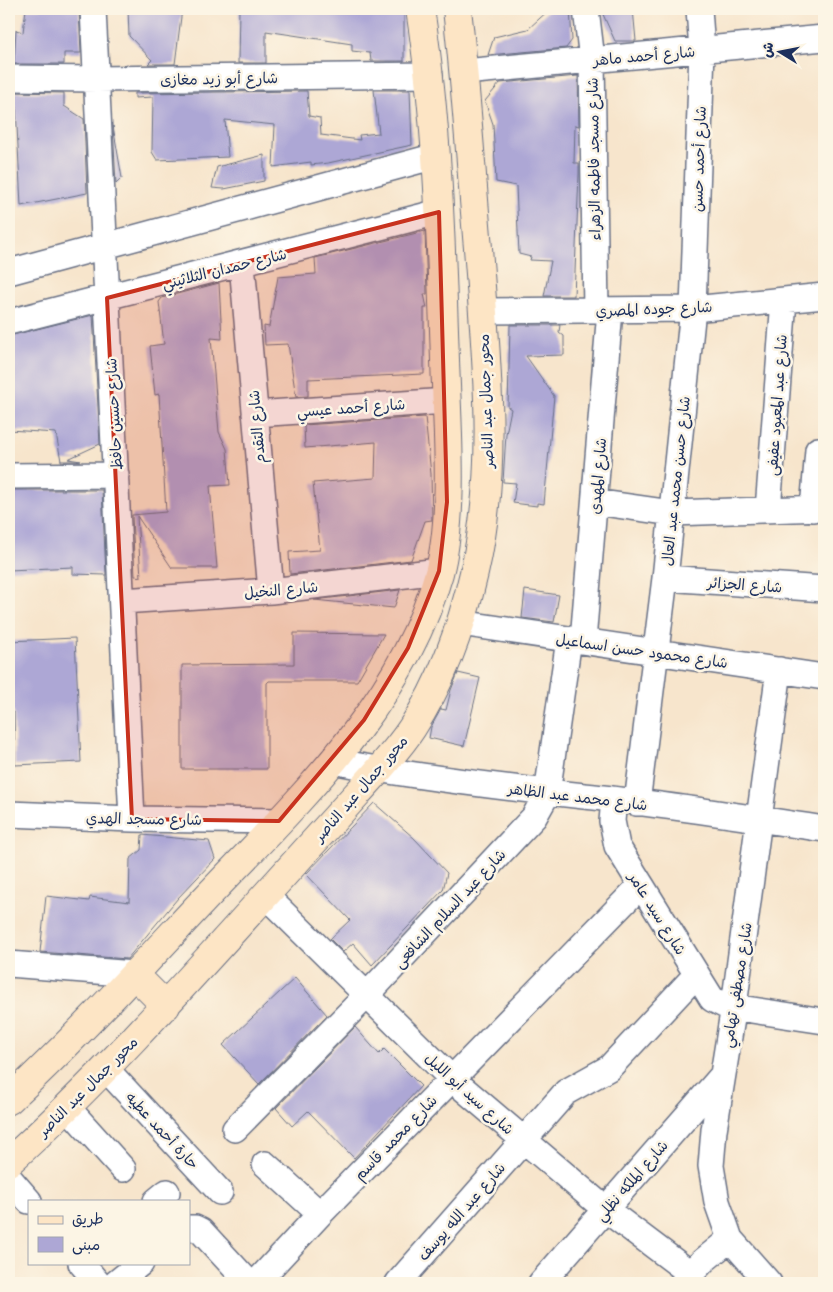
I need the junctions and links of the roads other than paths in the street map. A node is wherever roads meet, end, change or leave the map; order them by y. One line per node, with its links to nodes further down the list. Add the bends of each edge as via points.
1 (93, 9): 12 (street, شارع حسين حافظ)
2 (420, 9): 10 (street)
3 (457, 9): 9 (street, محور جمال عبد الناصر)
4 (586, 9): 8 (street, شارع مسجد فاطمه الزهراء)
5 (699, 9): 7 (street, شارع أحمد حسن)
6 (824, 38): 7 (street, شارع أحمد ماهر)
7 (702, 50): 8 (street, شارع أحمد ماهر); 21 (street, شارع أحمد حسن)
8 (592, 60): 9 (street, شارع أحمد ماهر); 22 (street, شارع مسجد فاطمه الزهراء)
9 (464, 72): 23 (street, محور جمال عبد الناصر)
10 (430, 75): 12 (street, شارع أبو زيد مغازى); 13 (street)
11 (9, 78): 12 (street, شارع أبو زيد مغازى)
12 (97, 79): 15 (street, شارع حسين حافظ)
13 (436, 156): 14 (street); 15 (street)
14 (439, 212): 16 (street, شارع حمدان الثلاثيني); 25 (street)
15 (104, 247): 17 (street); 19 (street, شارع حسين حافظ)
16 (242, 264): 19 (street, شارع حمدان الثلاثيني); 26 (street, شارع التقدم)
17 (9, 272)
18 (824, 296): 20 (street, شارع جوده المصري)
19 (107, 298): 24 (street, شارع حمدان الثلاثيني); 28 (street, شارع حسين حافظ)
20 (784, 300): 21 (street, شارع جوده المصري); 32 (street, شارع عبد المعبود عفيفى)
21 (693, 309): 22 (street, شارع جوده المصري); 33 (street, شارع حسن محمد عبد العال)
22 (603, 310): 23 (street, شارع جوده المصري); 30 (street, شارع المهدى)
23 (483, 311): 39 (street, محور جمال عبد الناصر, via 487,486 476,566)
24 (9, 322)
25 (446, 401): 26 (street, شارع أحمد عيسي); 34 (street, via 447,502 445,541)
26 (255, 414): 37 (street, شارع التقدم)
27 (818, 450): 31 (street)
28 (116, 475): 29 (street); 38 (street, شارع حسين حافظ)
29 (9, 476)
30 (595, 502): 33 (street); 40 (street, شارع المهدى)
31 (819, 508): 32 (street)
32 (768, 510): 33 (street)
33 (672, 513): 35 (street, شارع حسن محمد عبد العال)
34 (439, 571): 37 (street, شارع النخيل); 44 (street, via 426,610 392,680)
35 (665, 578): 36 (street, شارع الجزائر); 41 (street, شارع حسن محمد عبد العال)
36 (824, 589)
37 (271, 591): 38 (street, شارع النخيل)
38 (122, 601): 49 (street, شارع حسين حافظ)
39 (460, 623): 40 (street, شارع محمود حسن اسماعيل); 45 (street, محور جمال عبد الناصر, via 439,677 412,728)
40 (576, 640): 41 (street, شارع محمود حسن اسماعيل); 46 (street, شارع عبد السلام الشافعى)
41 (656, 652): 42 (street, شارع محمود حسن اسماعيل); 47 (street, شارع حسن محمد عبد العال)
42 (779, 670): 43 (street, شارع محمود حسن اسماعيل); 50 (street, شارع مصطفى تهامي)
43 (824, 677)
44 (332, 761): 45 (street, شارع محمد عبد الظاهر); 51 (street)
45 (378, 770): 46 (street, شارع محمد عبد الظاهر); 54 (street, محور جمال عبد الناصر)
46 (548, 794): 47 (street, شارع محمد عبد الظاهر); 58 (street, شارع عبد السلام الشافعى, via 534,817)
47 (625, 801): 50 (street, شارع محمد عبد الظاهر); 53 (street, شارع سيد عامر, via 612,821 617,846)
48 (9, 814): 49 (street, شارع مسجد الهدي)
49 (132, 819): 51 (street, شارع مسجد الهدي)
50 (759, 819): 52 (street, شارع محمد عبد الظاهر); 60 (street, شارع مصطفى تهامي)
51 (278, 821): 56 (street)
52 (824, 829)
53 (641, 886): 57 (street, شارع سيد عامر); 64 (street, شارع محمد قاسم)
54 (265, 895): 58 (street, شارع سيد أبو الليل); 59 (street, محور جمال عبد الناصر)
55 (9, 964): 56 (street)
56 (134, 974): 59 (street); 65 (street)
57 (696, 975): 60 (street, شارع سيد عامر, via 712,999); 68 (street, شارع عبد الله يوسف, via 609,1068 566,1092)
58 (366, 996): 64 (street, شارع سيد أبو الليل); 67 (street, شارع عبد السلام الشافعى)
59 (166, 1006): 62 (street, محور جمال عبد الناصر)
60 (734, 1006): 61 (street, شارع سيد عامر); 63 (street, شارع مصطفى تهامي)
61 (824, 1021)
62 (106, 1069): 66 (street, محور جمال عبد الناصر); 73 (street, حارة أحمد عطيه)
63 (721, 1077): 75 (street, شارع الملكه نظلي); 78 (street, شارع مصطفى تهامي, via 711,1166 717,1202)
64 (452, 1079): 68 (street, شارع سيد أبو الليل); 76 (street, شارع محمد قاسم)
65 (9, 1100)
66 (68, 1108): 69 (street, محور جمال عبد الناصر); 71 (street)
67 (235, 1129)
68 (523, 1141): 75 (street, شارع سيد أبو الليل); 85 (street, شارع عبد الله يوسف)
69 (9, 1162)
70 (266, 1164): 76 (street)
71 (123, 1169)
72 (9, 1178): 74 (street)
73 (220, 1192)
74 (28, 1201)
75 (605, 1209): 81 (street, شارع سيد أبو الليل); 86 (street, شارع الملكه نظلي)
76 (320, 1214): 84 (street, شارع محمد قاسم)
77 (190, 1228): 83 (street, via 201,1231)
78 (730, 1239): 81 (street); 87 (street, شارع مصطفى تهامي)
79 (83, 1264): 82 (street)
80 (140, 1264): 82 (street)
81 (686, 1278)
82 (112, 1283)
83 (249, 1283)
84 (256, 1283)
85 (398, 1283)
86 (541, 1283)
87 (769, 1283)

